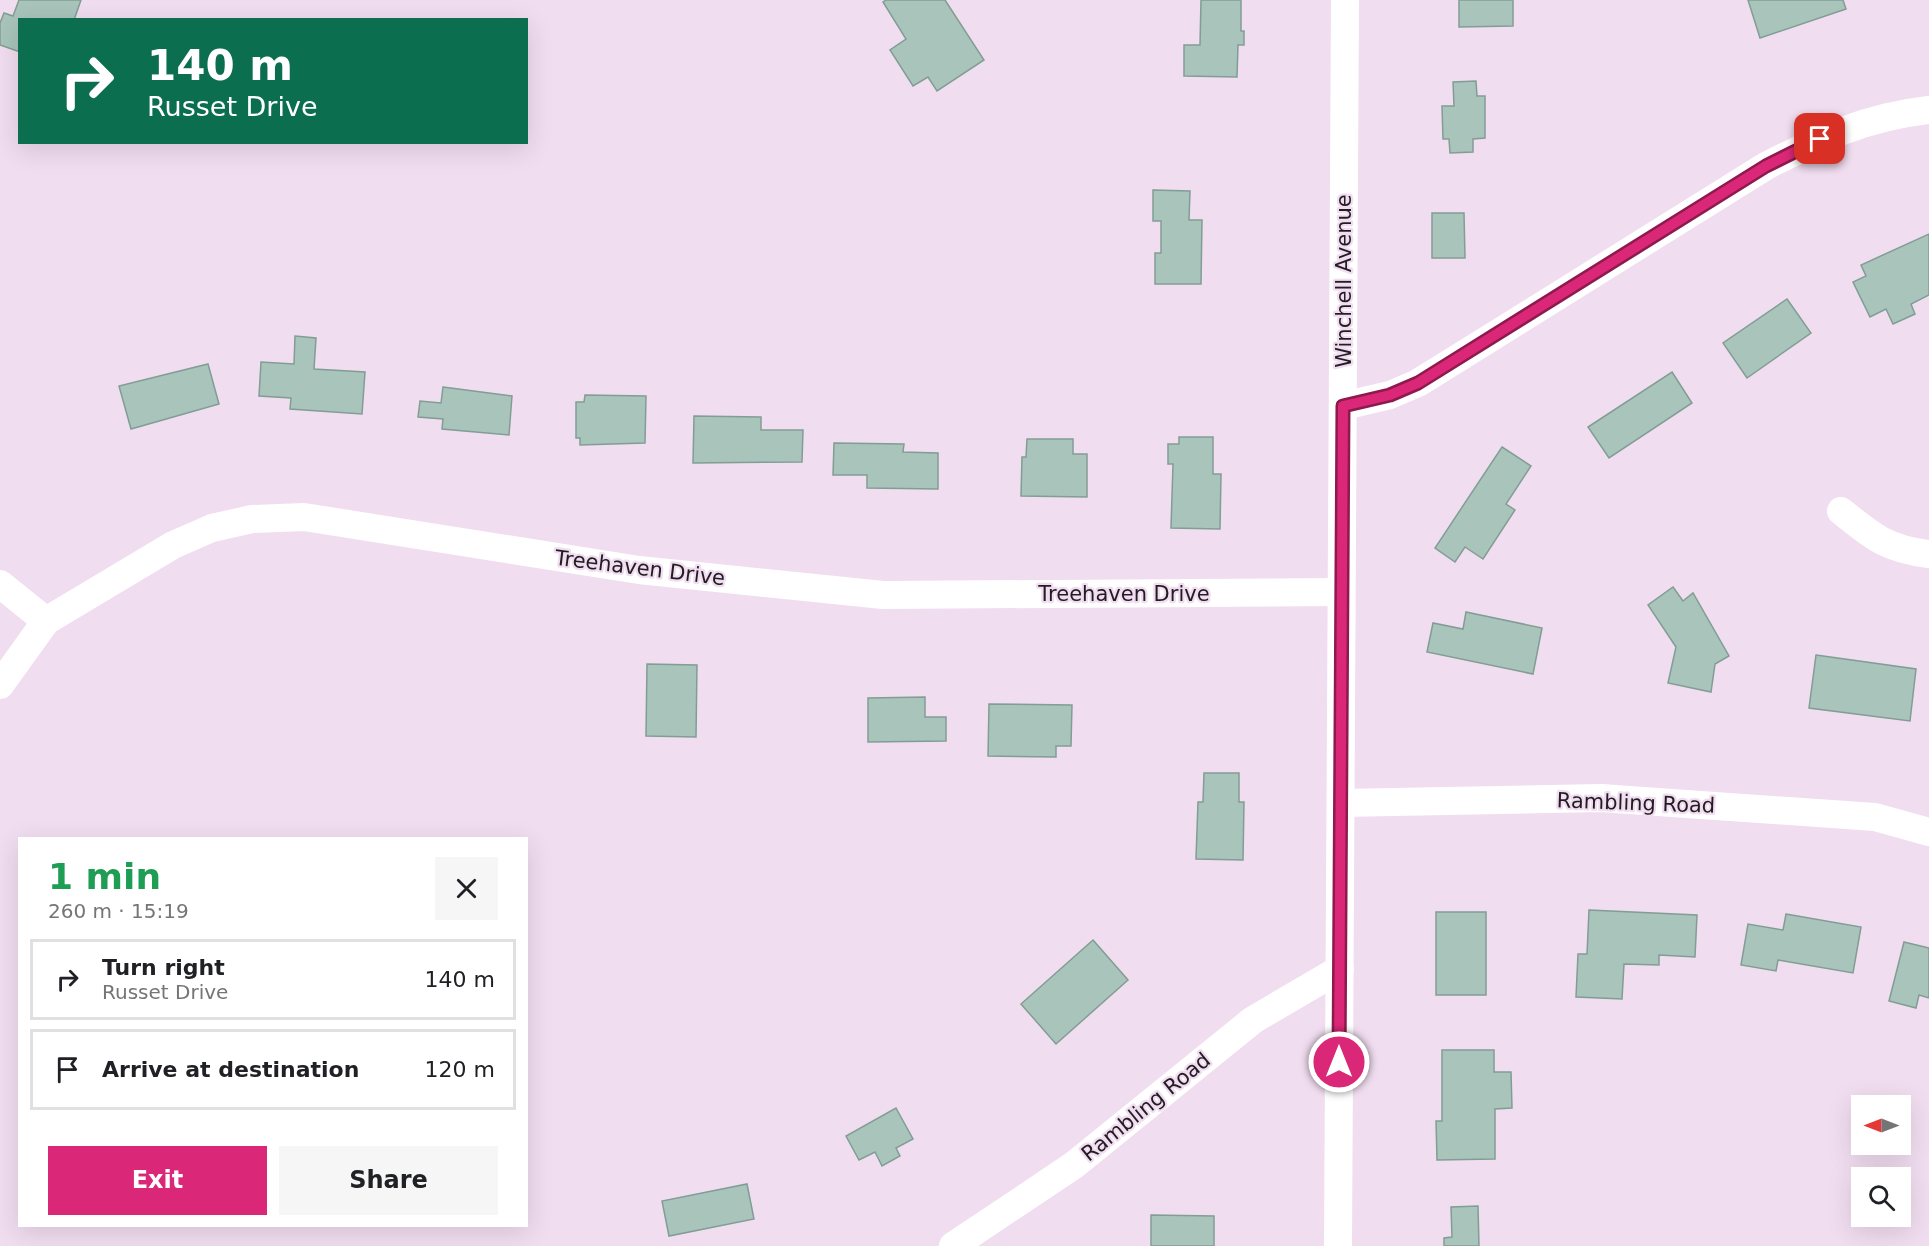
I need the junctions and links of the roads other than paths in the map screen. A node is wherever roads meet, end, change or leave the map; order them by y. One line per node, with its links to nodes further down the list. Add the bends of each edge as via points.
1 (1345, 0): 3 (street, Winchell Avenue)
2 (1929, 110): 3 (street, via 1863,122 1811,143 1766,166 1418,383 1390,395)
3 (1343, 406): 7 (street, Winchell Avenue)
4 (1841, 511): 5 (street, via 1875,539 1905,551)
5 (1929, 554)
6 (0, 584): 8 (street)
7 (1341, 592): 8 (street, Treehaven Drive, via 883,595 639,570 304,517 252,519 212,528 173,545); 10 (street, Winchell Avenue)
8 (46, 621): 9 (street, Treehaven Drive)
9 (0, 685)
10 (1341, 803): 11 (street, Rambling Road, via 1601,798 1875,817); 12 (street, Winchell Avenue)
11 (1929, 832)
12 (1340, 969): 13 (street, Rambling Road, via 1253,1020 1074,1165); 14 (street, Winchell Avenue)
13 (952, 1246)
14 (1338, 1246)

